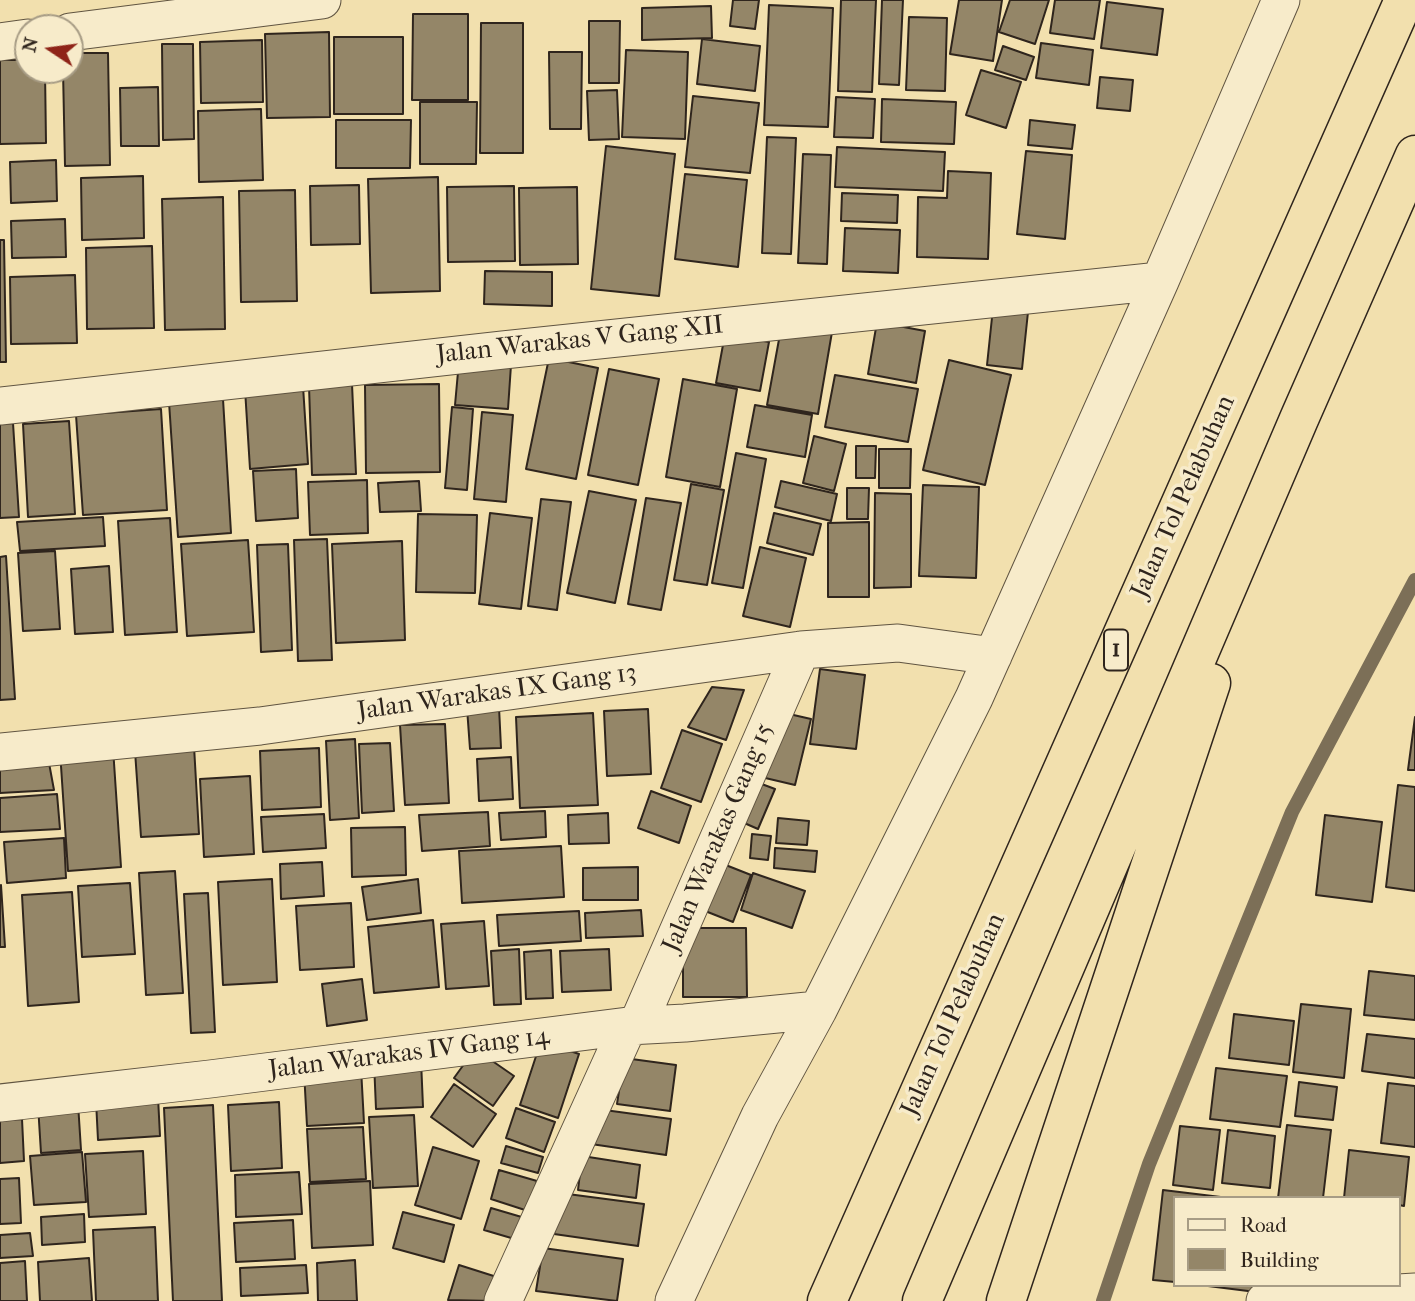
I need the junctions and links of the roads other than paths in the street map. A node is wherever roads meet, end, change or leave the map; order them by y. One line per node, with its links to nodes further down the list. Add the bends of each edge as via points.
1 (322, 0): 4 (street)
2 (1281, 0): 6 (street)
3 (1404, 0): 18 (highway, Jalan Tol Pelabuhan / 1)
4 (84, 30)
5 (1415, 155): 8 (highway)
6 (1160, 281): 7 (street, Jalan Warakas V Gang XII); 10 (street)
7 (0, 406)
8 (1299, 419): 19 (highway); 20 (highway)
9 (801, 650): 10 (street, Jalan Warakas IX Gang 13, via 898,643); 11 (street, Jalan Warakas IX Gang 13, via 260,726); 13 (street, Jalan Warakas Gang 15)
10 (979, 654): 12 (street)
11 (0, 752)
12 (818, 1010): 13 (street, Jalan Warakas IV Gang 14); 17 (street, via 760,1116)
13 (632, 1026): 14 (street, Jalan Warakas IV Gang 14); 16 (street, Jalan Warakas Gang 15)
14 (0, 1103)
15 (1415, 1292): 21 (street)
16 (503, 1301)
17 (674, 1301)
18 (827, 1301)
19 (922, 1301)
20 (1006, 1301)
21 (1265, 1301)

